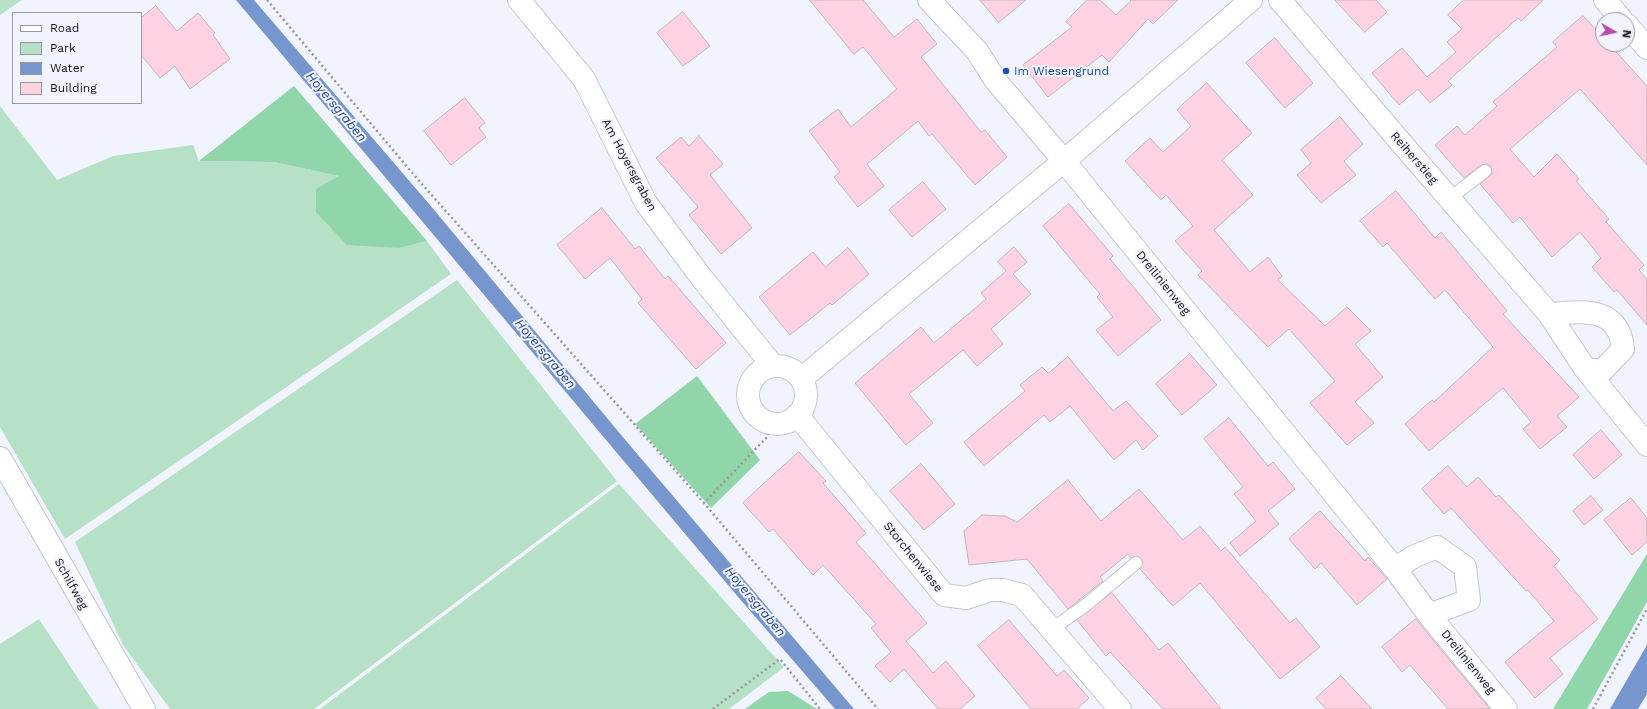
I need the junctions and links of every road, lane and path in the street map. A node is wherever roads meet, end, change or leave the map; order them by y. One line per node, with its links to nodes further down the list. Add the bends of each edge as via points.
1 (267, 0): 19 (path, via 414,175)
2 (519, 0): 12 (street, Am Hoyersgraben, via 584,79 646,203 701,277)
3 (929, 0): 8 (street, Dreilinienweg, via 977,51 996,81)
4 (1251, 0): 8 (street)
5 (1280, 0): 10 (street, Reiherstieg)
6 (1605, 0): 7 (street)
7 (1615, 12)
8 (1064, 161): 14 (street); 21 (street, Dreilinienweg)
9 (1485, 171): 10 (lane)
10 (1449, 199): 11 (street, Reiherstieg)
11 (1549, 314): 13 (street, Reiherstieg); 13 (street, via 1585,312 1607,317 1622,336 1623,349 1603,370)
12 (773, 366): 14 (street, via 791,369); 16 (street, via 757,374 748,394 757,415)
13 (1586, 370): 17 (street, Reiherstieg)
14 (802, 379): 15 (street, via 806,395 804,405)
15 (797, 415): 16 (street, via 786,422); 24 (street, Storchenwiese, via 944,595 966,598 990,590 1003,590 1022,595)
16 (772, 423): 19 (path, via 767,437)
17 (1647, 445)
18 (0, 458): 25 (street, Schilfweg)
19 (704, 503): 28 (path)
20 (1136, 563): 24 (lane, via 1086,605)
21 (1395, 569): 23 (street, Dreilinienweg); 23 (street, via 1413,557 1437,547 1465,567 1469,600)
22 (1647, 609): 31 (path)
23 (1429, 614): 30 (street, Dreilinienweg)
24 (1052, 629): 29 (street, Storchenwiese)
25 (144, 709)
26 (713, 709): 27 (path, via 780,659)
27 (820, 709)
28 (878, 709)
29 (1120, 709)
30 (1506, 709)
31 (1593, 709)

